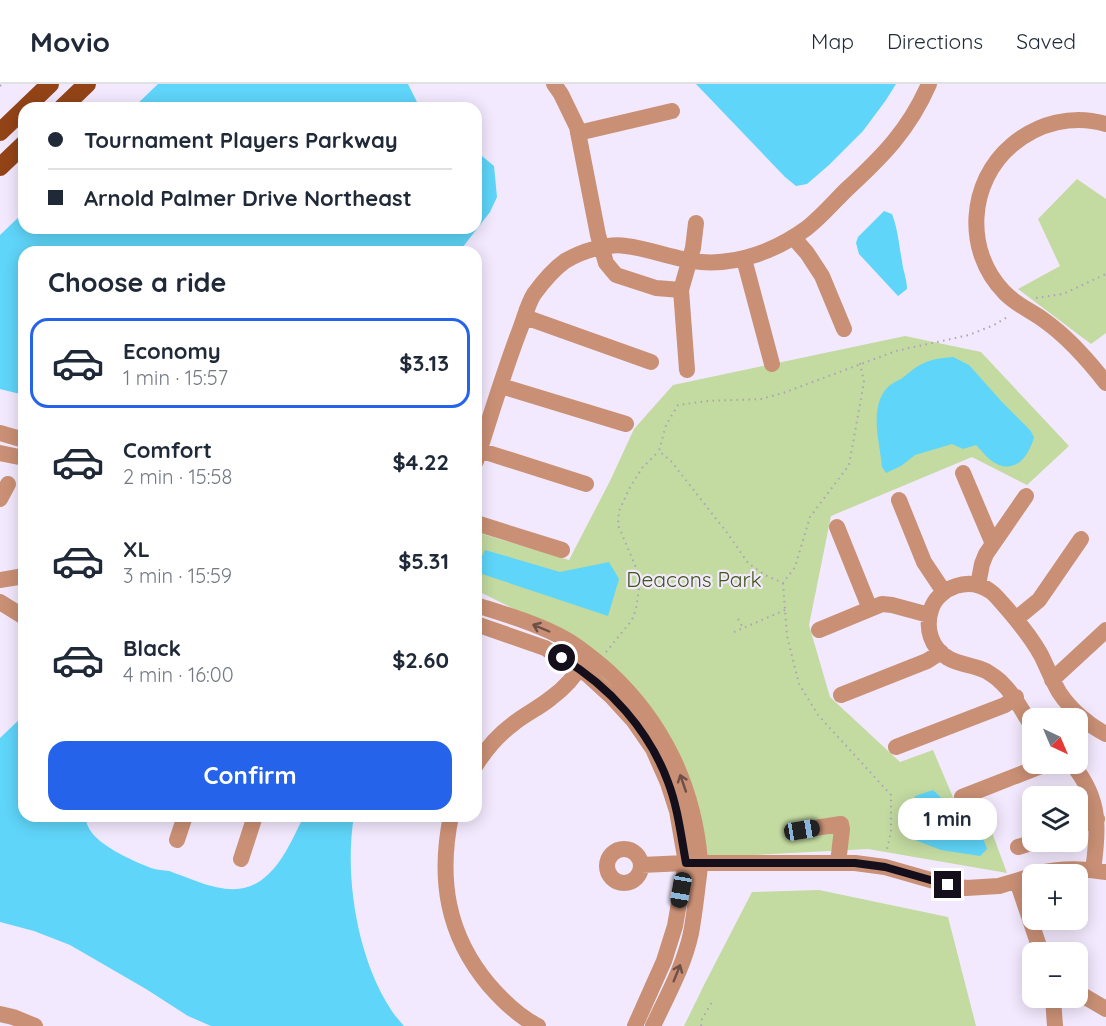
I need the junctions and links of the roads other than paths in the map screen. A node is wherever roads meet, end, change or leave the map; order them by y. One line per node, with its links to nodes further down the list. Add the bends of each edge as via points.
1 (50, 84): 5 (main road)
2 (87, 84): 6 (main road)
3 (554, 84): 11 (street)
4 (929, 84): 15 (street, via 911,120 890,148)
5 (30, 102)
6 (68, 102)
7 (672, 111): 11 (street)
8 (18, 114): 10 (main road)
9 (1106, 124): 25 (street, via 1067,120 1024,135 992,168 979,195 976,217 982,256 1004,293 1046,321 1080,351)
10 (0, 132)
11 (578, 133): 16 (street)
12 (18, 150): 13 (main road)
13 (0, 167)
14 (696, 223): 18 (street)
15 (794, 237): 17 (street); 21 (street, via 822,276)
16 (601, 247): 18 (street, via 624,245); 19 (street, via 606,263 616,275 656,288); 20 (street, via 583,252 551,274 533,295)
17 (744, 259): 18 (street); 23 (street)
18 (690, 260): 19 (street)
19 (681, 290): 24 (street)
20 (525, 317): 22 (street); 26 (street)
21 (844, 329)
22 (651, 362)
23 (772, 364)
24 (687, 370)
25 (1106, 383)
26 (501, 386): 27 (street); 30 (street)
27 (627, 424)
28 (0, 433): 29 (street)
29 (18, 438)
30 (482, 441)
31 (0, 453): 33 (street)
32 (482, 457): 36 (street)
33 (18, 458)
34 (963, 473): 43 (street)
35 (8, 484): 38 (street)
36 (586, 484)
37 (1026, 496): 43 (street)
38 (0, 499)
39 (899, 500): 48 (street, via 924,562)
40 (482, 525): 44 (street)
41 (837, 527): 51 (street)
42 (1081, 538): 54 (street, via 1039,600)
43 (993, 544): 47 (street, via 982,564)
44 (562, 550)
45 (18, 577): 46 (street)
46 (0, 580)
47 (978, 585): 48 (street, via 966,583); 54 (street, via 991,591)
48 (944, 592): 53 (street)
49 (0, 602): 52 (street)
50 (482, 607): 59 (street, one-way to 50, via 564,638)
51 (870, 609): 53 (street, via 892,604); 56 (street)
52 (18, 613)
53 (929, 615): 58 (street, via 932,642)
54 (1016, 619): 60 (street, via 1041,655)
55 (482, 626): 59 (street)
56 (819, 630)
57 (1106, 630): 60 (street)
58 (941, 652): 61 (street); 62 (street, via 987,671)
59 (588, 662): 66 (street, via 555,695 501,734); 78 (street, via 623,685 664,741 691,807)
60 (1052, 680): 64 (street, via 1079,715)
61 (841, 695)
62 (1016, 697): 63 (street); 65 (street, via 1005,705)
63 (1022, 710)
64 (1104, 731)
65 (896, 747)
66 (482, 758)
67 (1022, 773): 69 (street)
68 (1079, 774): 70 (street, via 1087,785)
69 (962, 797)
70 (1097, 819): 74 (street); 81 (street)
71 (183, 822): 76 (street)
72 (253, 822): 77 (street)
73 (450, 822): 88 (street, via 445,876 458,937 474,966 497,994)
74 (1088, 822)
75 (802, 830): 79 (street, via 841,824)
76 (177, 840)
77 (241, 859)
78 (693, 863): 79 (street); 80 (street); 89 (street, via 664,961); 90 (street, one-way to 78, via 691,934)
79 (837, 863): 82 (street, via 885,867 966,888 999,886)
80 (641, 865)
81 (1099, 871)
82 (1022, 879)
83 (1088, 998): 85 (street)
84 (1054, 1008): 91 (street)
85 (1106, 1009)
86 (0, 1014): 87 (street)
87 (34, 1026)
88 (538, 1026)
89 (635, 1026)
90 (653, 1026)
91 (1055, 1026)

